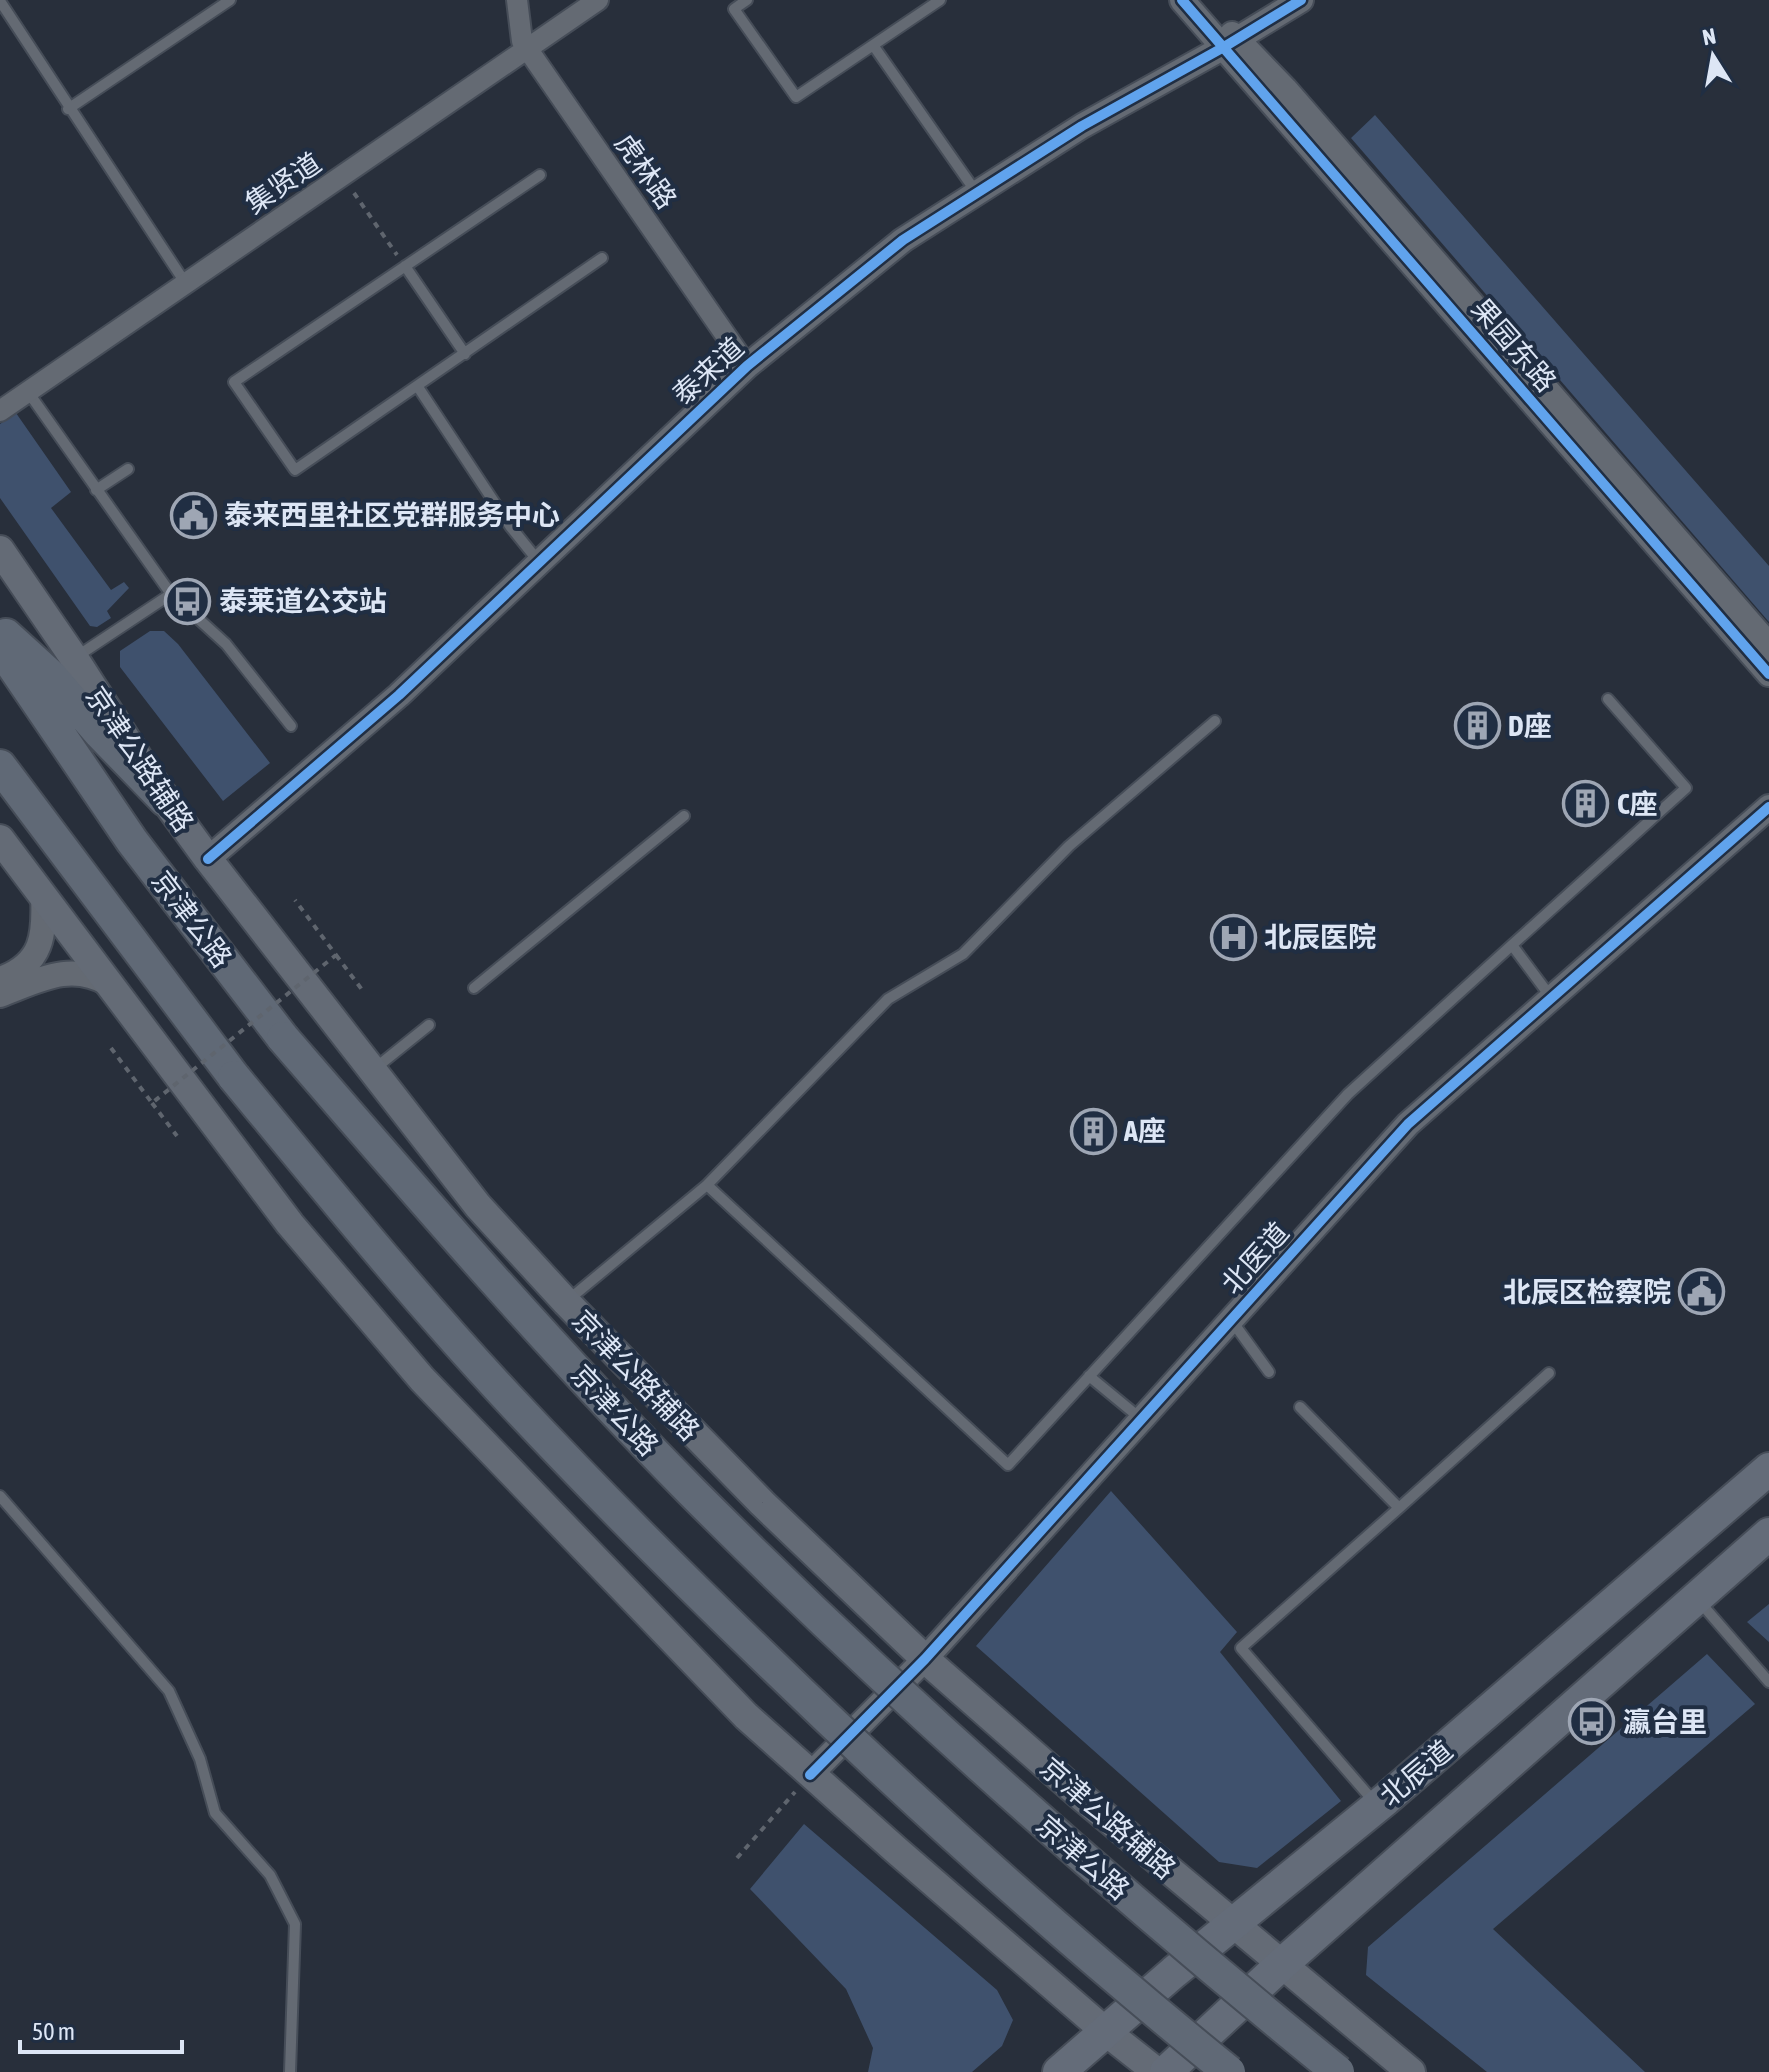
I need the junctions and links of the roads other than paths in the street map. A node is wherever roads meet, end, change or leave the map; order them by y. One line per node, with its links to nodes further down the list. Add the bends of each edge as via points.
1 (230, 0): 14 (lane)
2 (517, 0): 12 (street, 虎林路)
3 (582, 0): 12 (street, 集贤道)
4 (598, 0): 12 (street, 集贤道)
5 (747, 0): 13 (lane, via 734,9 796,97)
6 (940, 0): 13 (lane)
7 (1182, 0): 11 (street)
8 (1197, 0): 11 (street)
9 (1301, 0): 11 (street, 泰来道)
10 (0, 1): 14 (lane)
11 (1230, 43): 16 (street, 泰来道, via 1082,126); 32 (street, 果园东路, via 1296,101); 35 (street, 果园东路)
12 (525, 45): 19 (street, 集贤道); 19 (street, 集贤道, via 342,176); 21 (street, 虎林路)
13 (873, 45): 16 (lane)
14 (68, 109): 19 (lane)
15 (540, 175): 18 (lane)
16 (977, 193): 21 (street, 泰来道, via 903,240)
17 (602, 258): 20 (lane)
18 (405, 266): 20 (lane); 22 (lane, via 234,382 295,470)
19 (182, 279): 23 (street, 集贤道)
20 (465, 354): 22 (lane)
21 (747, 366): 29 (street, 泰来道)
22 (418, 387): 29 (lane)
23 (25, 388): 24 (street, 集贤道); 25 (street, 集贤道); 27 (lane)
24 (0, 400)
25 (0, 411)
26 (128, 469): 27 (lane)
27 (96, 490): 30 (lane)
28 (0, 550): 34 (main road, 京津公路辅路)
29 (539, 562): 44 (street, 泰来道, via 399,695)
30 (171, 594): 34 (lane); 38 (lane, via 226,644)
31 (0, 629): 40 (highway, via 50,675)
32 (1769, 645)
33 (0, 647): 79 (highway, 京津公路, bridge, via 132,841 283,1038 498,1285 689,1489 971,1759)
34 (74, 658): 40 (main road, 京津公路辅路)
35 (1769, 674)
36 (1608, 699): 46 (lane, via 1686,788)
37 (1215, 721): 54 (lane, via 1069,846 963,954 888,999)
38 (291, 726)
39 (0, 766): 78 (highway, bridge, via 234,1077 468,1354 675,1571 988,1870)
40 (165, 800): 44 (main road, 京津公路辅路)
41 (1769, 807): 51 (street, 北医道)
42 (684, 816): 49 (lane)
43 (0, 839): 45 (main road)
44 (208, 859): 53 (main road, 京津公路辅路)
45 (43, 895): 47 (street, via 44,933 39,945 22,968); 48 (main road)
46 (1512, 945): 51 (lane); 59 (lane, via 1348,1094)
47 (0, 979)
48 (109, 984): 50 (street, via 67,973); 69 (main road, via 290,1224 422,1379 746,1716)
49 (474, 988)
50 (0, 995)
51 (1552, 998): 56 (street, 北医道, via 1408,1124)
52 (429, 1025): 53 (lane)
53 (371, 1071): 55 (main road, 京津公路辅路, via 478,1206)
54 (707, 1185): 55 (lane); 59 (lane, via 1008,1465)
55 (566, 1302): 67 (main road, 京津公路辅路, via 762,1503)
56 (1231, 1320): 57 (lane); 61 (street, 北医道)
57 (1269, 1372)
58 (1549, 1373): 64 (lane)
59 (1089, 1376): 61 (lane)
60 (1300, 1407): 64 (lane)
61 (1141, 1419): 67 (street, 北医道)
62 (1769, 1469): 70 (main road, 北辰道)
63 (0, 1496): 74 (lane, via 169,1691 200,1759 215,1813 270,1875 295,1924)
64 (1399, 1508): 70 (lane, via 1241,1648)
65 (1769, 1534): 66 (main road, 北辰道)
66 (1695, 1597): 68 (lane); 72 (main road, 北辰道)
67 (925, 1659): 69 (street, 北医道); 71 (main road, 京津公路辅路)
68 (1769, 1682)
69 (810, 1775): 73 (main road)
70 (1378, 1805): 71 (main road, 北辰道)
71 (1233, 1925): 72 (main road, 京津公路辅路); 73 (main road, 北辰道)
72 (1281, 1965): 77 (main road, 北辰道); 80 (main road, 京津公路辅路)
73 (1105, 2031): 75 (main road, 北辰道); 76 (main road)
74 (290, 2072)
75 (1059, 2072)
76 (1157, 2072)
77 (1166, 2072)
78 (1229, 2072)
79 (1338, 2072)
80 (1411, 2072)

